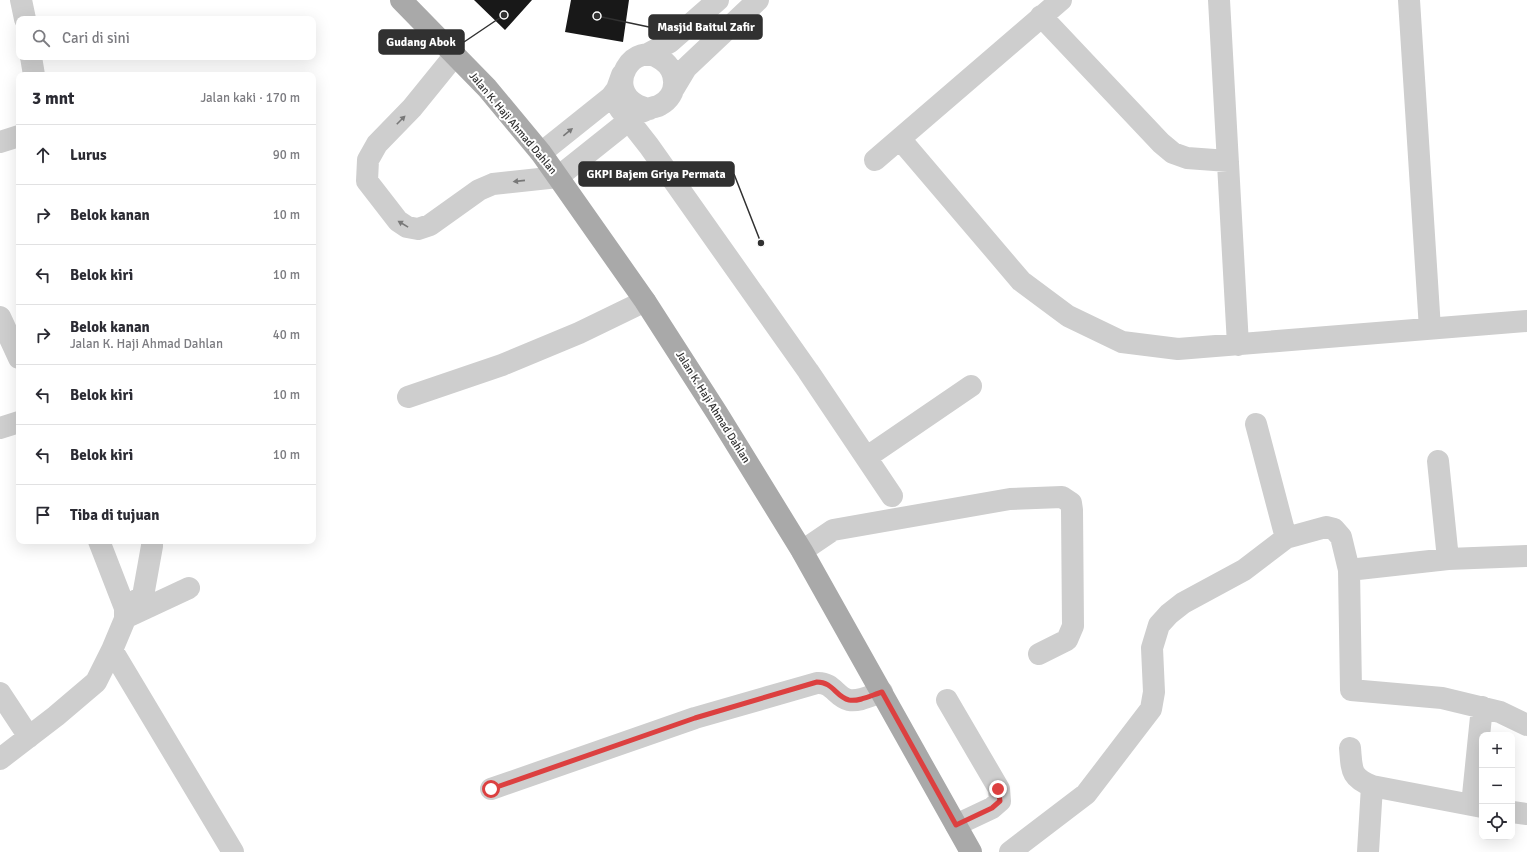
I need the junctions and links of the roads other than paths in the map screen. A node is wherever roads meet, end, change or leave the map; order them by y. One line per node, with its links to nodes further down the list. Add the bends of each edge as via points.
1 (21, 0): 8 (street)
2 (402, 0): 10 (main road, Jalan K. Haji Ahmad Dahlan)
3 (718, 0): 11 (street, via 670,42)
4 (758, 0): 15 (street, via 686,68)
5 (1061, 0): 9 (street)
6 (1219, 0): 24 (street)
7 (1409, 0): 29 (street)
8 (24, 16)
9 (1041, 16): 20 (street); 24 (street, via 1173,153 1187,158)
10 (455, 55): 22 (main road, Jalan K. Haji Ahmad Dahlan); 25 (street, one-way to 10, via 493,184 479,190 430,225 418,229 407,227 398,221 367,181 368,160 377,144 412,108)
11 (646, 55): 14 (street, via 635,58 627,65); 15 (street, via 658,57 668,64 674,75)
12 (32, 60): 13 (street)
13 (34, 72)
14 (622, 75): 16 (street); 17 (street, via 622,87 628,98 637,106)
15 (674, 88): 17 (street, via 669,98 660,106)
16 (611, 97): 18 (street); 22 (street, one-way to 16)
17 (648, 108): 18 (street)
18 (629, 120): 25 (street); 37 (street)
19 (16, 137): 21 (street)
20 (900, 139): 23 (street); 30 (street, via 1021,281 1068,316 1122,342 1178,348)
21 (0, 142)
22 (545, 150): 25 (main road, Jalan K. Haji Ahmad Dahlan)
23 (875, 160)
24 (1228, 161): 30 (street)
25 (562, 174): 26 (main road, Jalan K. Haji Ahmad Dahlan)
26 (645, 301): 33 (street, via 579,333 502,365); 43 (main road, Jalan K. Haji Ahmad Dahlan)
27 (0, 317): 31 (street)
28 (1527, 321): 29 (street)
29 (1430, 329): 30 (street)
30 (1238, 345)
31 (16, 352)
32 (971, 386): 37 (street)
33 (408, 397)
34 (16, 423): 36 (street)
35 (1256, 424): 40 (street)
36 (0, 428)
37 (867, 457): 39 (street)
38 (1438, 461): 45 (street)
39 (892, 496)
40 (1286, 538): 46 (street, via 1326,527 1334,529 1341,537); 67 (street, via 1244,570 1183,603 1158,625 1152,648 1154,692 1151,709 1086,794)
41 (100, 544): 48 (street)
42 (152, 544): 48 (street, via 143,596)
43 (802, 551): 50 (street, via 833,530 1010,499 1062,497 1071,503 1072,510 1073,626 1067,640); 52 (main road, Jalan K. Haji Ahmad Dahlan)
44 (1527, 556): 45 (street)
45 (1448, 559): 46 (street)
46 (1349, 570): 54 (street, via 1351,690 1442,698)
47 (189, 588): 48 (street)
48 (125, 613): 49 (street)
49 (112, 650): 56 (street, via 96,682); 65 (street)
50 (1039, 654)
51 (0, 692): 56 (street)
52 (882, 692): 60 (street, via 847,700 824,682 817,682 695,718); 64 (main road, Jalan K. Haji Ahmad Dahlan)
53 (947, 700): 64 (street, via 998,789 1000,801 992,808)
54 (1482, 707): 55 (street, via 1500,712); 61 (street)
55 (1527, 725)
56 (29, 737): 58 (street)
57 (1350, 748): 59 (street, via 1355,776)
58 (0, 759)
59 (1372, 786): 61 (street); 68 (street)
60 (491, 789)
61 (1477, 806)
62 (1515, 812): 63 (street)
63 (1527, 814)
64 (956, 825): 66 (main road, Jalan K. Haji Ahmad Dahlan)
65 (233, 852)
66 (971, 852)
67 (1010, 852)
68 (1368, 852)

